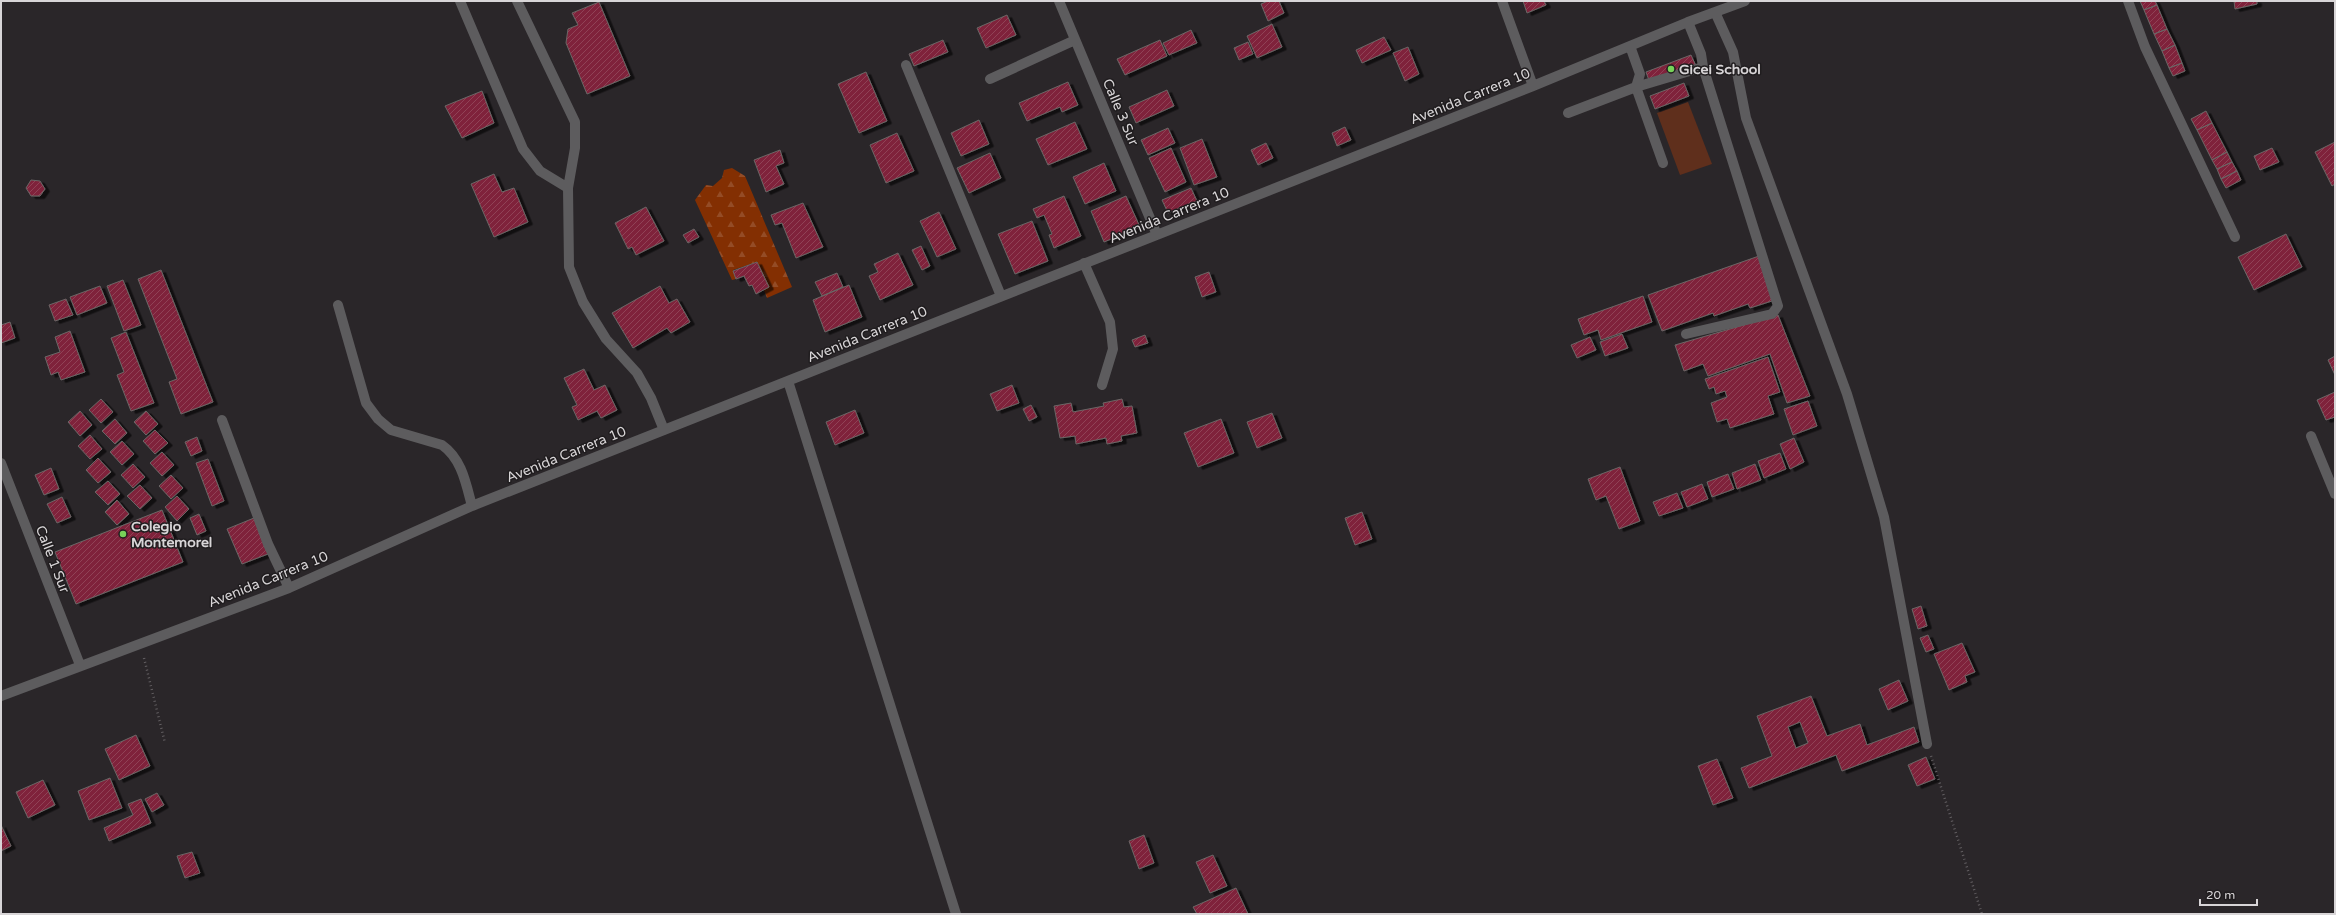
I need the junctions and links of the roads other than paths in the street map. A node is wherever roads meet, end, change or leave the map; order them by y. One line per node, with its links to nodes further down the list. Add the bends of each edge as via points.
1 (460, 1): 18 (street, via 524,149 540,171)
2 (517, 1): 18 (street, via 575,122 575,148)
3 (1059, 1): 9 (street, Calle 3 Sur)
4 (1502, 1): 14 (street)
5 (1745, 1): 7 (street, Avenida Carrera 10)
6 (2128, 1): 20 (street, via 2145,47)
7 (1715, 12): 8 (street, Avenida Carrera 10); 37 (street, via 1734,52 1746,118 1847,394 1884,517)
8 (1688, 22): 10 (street, Avenida Carrera 10); 12 (street, via 1701,54)
9 (1076, 40): 13 (street); 19 (street, Calle 3 Sur)
10 (1630, 46): 14 (street, Avenida Carrera 10); 15 (street, via 1640,74)
11 (906, 65): 22 (street)
12 (1703, 67): 15 (street); 24 (street, via 1778,306 1772,314)
13 (990, 79)
14 (1533, 86): 19 (street, Avenida Carrera 10)
15 (1636, 87): 16 (street); 17 (street)
16 (1568, 113)
17 (1663, 162)
18 (568, 188): 28 (street, via 569,267 583,302 606,339 637,373)
19 (1157, 235): 21 (street, Avenida Carrera 10)
20 (2235, 236)
21 (1084, 263): 22 (street, Avenida Carrera 10); 26 (street, via 1110,322 1113,349)
22 (1001, 296): 25 (street, Avenida Carrera 10)
23 (338, 305): 33 (street, via 366,402 378,419 391,430 442,445 449,450 462,470)
24 (1686, 334)
25 (788, 381): 28 (street, Avenida Carrera 10); 38 (street)
26 (1102, 385)
27 (222, 420): 34 (street, via 268,544)
28 (664, 430): 33 (street, Avenida Carrera 10)
29 (2310, 436): 32 (street)
30 (1, 463): 31 (street, Calle 1 Sur)
31 (4, 478): 35 (street, Calle 1 Sur)
32 (2335, 494)
33 (472, 506): 34 (street, Avenida Carrera 10)
34 (289, 588): 35 (street, Avenida Carrera 10)
35 (80, 665): 36 (street, Avenida Carrera 10)
36 (1, 696)
37 (1927, 744)
38 (956, 914)

